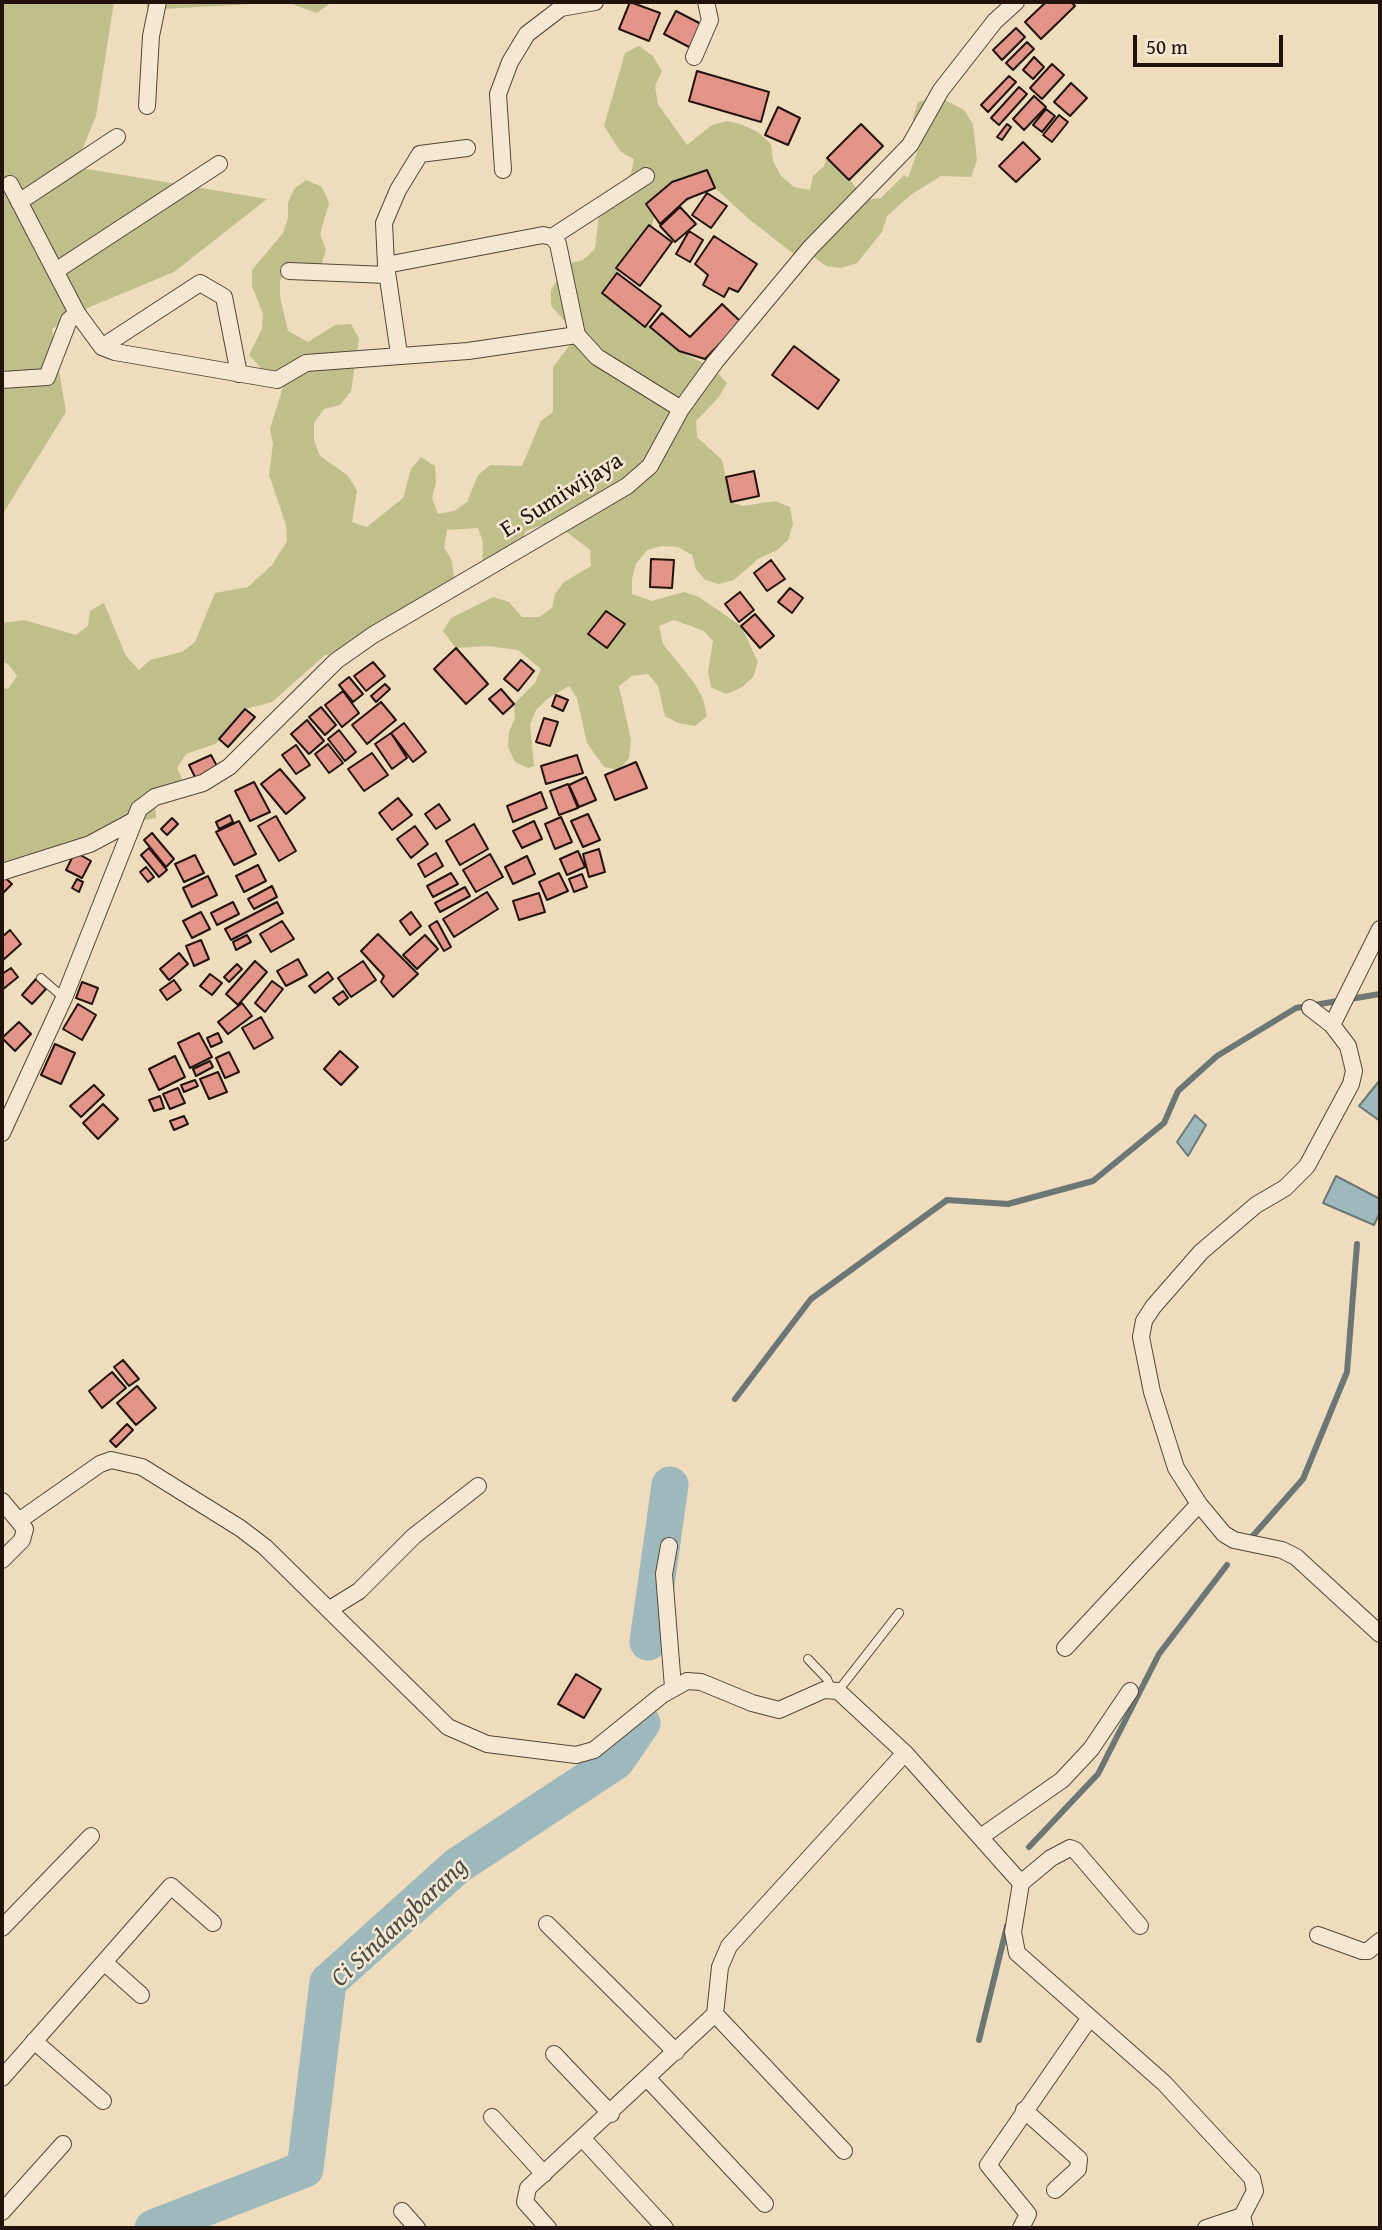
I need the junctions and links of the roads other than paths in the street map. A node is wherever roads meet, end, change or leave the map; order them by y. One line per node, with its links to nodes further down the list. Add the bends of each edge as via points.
1 (158, 2): 7 (street)
2 (595, 2): 5 (street)
3 (706, 2): 6 (street, via 710,20)
4 (1016, 2): 25 (street, E. Sumiwijaya, via 995,21 941,90 910,145 810,248)
5 (561, 5): 11 (street, via 527,34 498,94)
6 (694, 57)
7 (146, 106)
8 (117, 137): 14 (street)
9 (467, 148): 17 (street, via 420,154 384,223)
10 (219, 164): 16 (street)
11 (503, 170)
12 (646, 176): 15 (street)
13 (10, 184): 14 (street)
14 (19, 202): 16 (street)
15 (552, 237): 17 (street, via 543,235); 20 (street, via 558,244)
16 (57, 270): 19 (street)
17 (387, 270): 18 (street); 22 (street)
18 (289, 271)
19 (77, 313): 21 (street); 24 (street, via 69,320 47,377)
20 (577, 335): 22 (street, via 468,351); 25 (street, via 597,357)
21 (102, 347): 23 (street); 23 (street, via 200,283 224,297)
22 (399, 354): 23 (street, via 306,363 277,380)
23 (239, 374)
24 (2, 380)
25 (681, 409): 26 (street, E. Sumiwijaya, via 650,466 627,486 373,635 336,661 229,767 203,782 155,797 142,805)
26 (131, 822): 27 (street, E. Sumiwijaya, via 90,844); 30 (street)
27 (2, 872)
28 (1380, 929): 32 (street)
29 (41, 978): 30 (lane)
30 (64, 998): 33 (street)
31 (1310, 1009): 32 (street)
32 (1336, 1019): 36 (street, via 1354,1071 1307,1166 1201,1252 1144,1321 1141,1337 1152,1392 1176,1468)
33 (2, 1133)
34 (478, 1486): 40 (street, via 414,1536 359,1591)
35 (2, 1501): 37 (street)
36 (1199, 1504): 42 (street, via 1234,1540 1282,1549 1296,1557); 43 (street)
37 (20, 1520): 39 (street, via 25,1529 22,1541); 40 (street, via 88,1470 111,1460 126,1462 159,1476 240,1528)
38 (669, 1546): 45 (street, via 664,1574)
39 (2, 1560)
40 (330, 1609): 45 (street, via 448,1727 487,1744 576,1755 594,1750)
41 (899, 1613): 46 (lane)
42 (1379, 1628)
43 (1065, 1648)
44 (808, 1659): 46 (lane)
45 (673, 1687): 46 (street, via 701,1682 779,1710 815,1693)
46 (835, 1690): 48 (street)
47 (1130, 1691): 50 (street, via 1091,1749 1062,1780)
48 (905, 1753): 50 (street); 60 (street, via 729,1946 720,1967)
49 (91, 1836): 55 (street)
50 (982, 1836): 51 (street)
51 (1021, 1883): 54 (street, via 1070,1848); 61 (street, via 1013,1932 1017,1953)
52 (214, 1923): 58 (street, via 171,1886)
53 (547, 1924): 63 (street)
54 (1140, 1926)
55 (2, 1928)
56 (1318, 1935): 57 (street, via 1362,1951)
57 (1380, 1941)
58 (104, 1962): 59 (street); 62 (street)
59 (141, 1995)
60 (715, 2014): 63 (street); 73 (street)
61 (1089, 2019): 68 (street); 79 (street, via 1164,2083 1239,2161 1255,2186)
62 (34, 2041): 65 (street); 67 (street)
63 (676, 2052): 66 (street)
64 (554, 2054): 69 (street)
65 (2, 2078)
66 (648, 2079): 69 (street); 77 (street)
67 (103, 2101)
68 (1024, 2110): 75 (street, via 1079,2159 1078,2169); 83 (street, via 988,2165 1028,2214)
69 (611, 2114): 71 (street)
70 (492, 2117): 74 (street)
71 (583, 2139): 74 (street); 82 (street)
72 (63, 2144): 76 (street)
73 (844, 2151)
74 (544, 2174): 81 (street, via 528,2188 525,2202)
75 (1055, 2190)
76 (4, 2204)
77 (765, 2204)
78 (402, 2211): 80 (street)
79 (1243, 2222): 84 (street)
80 (417, 2228)
81 (548, 2228)
82 (665, 2228)
83 (1021, 2228)
84 (1206, 2228)

